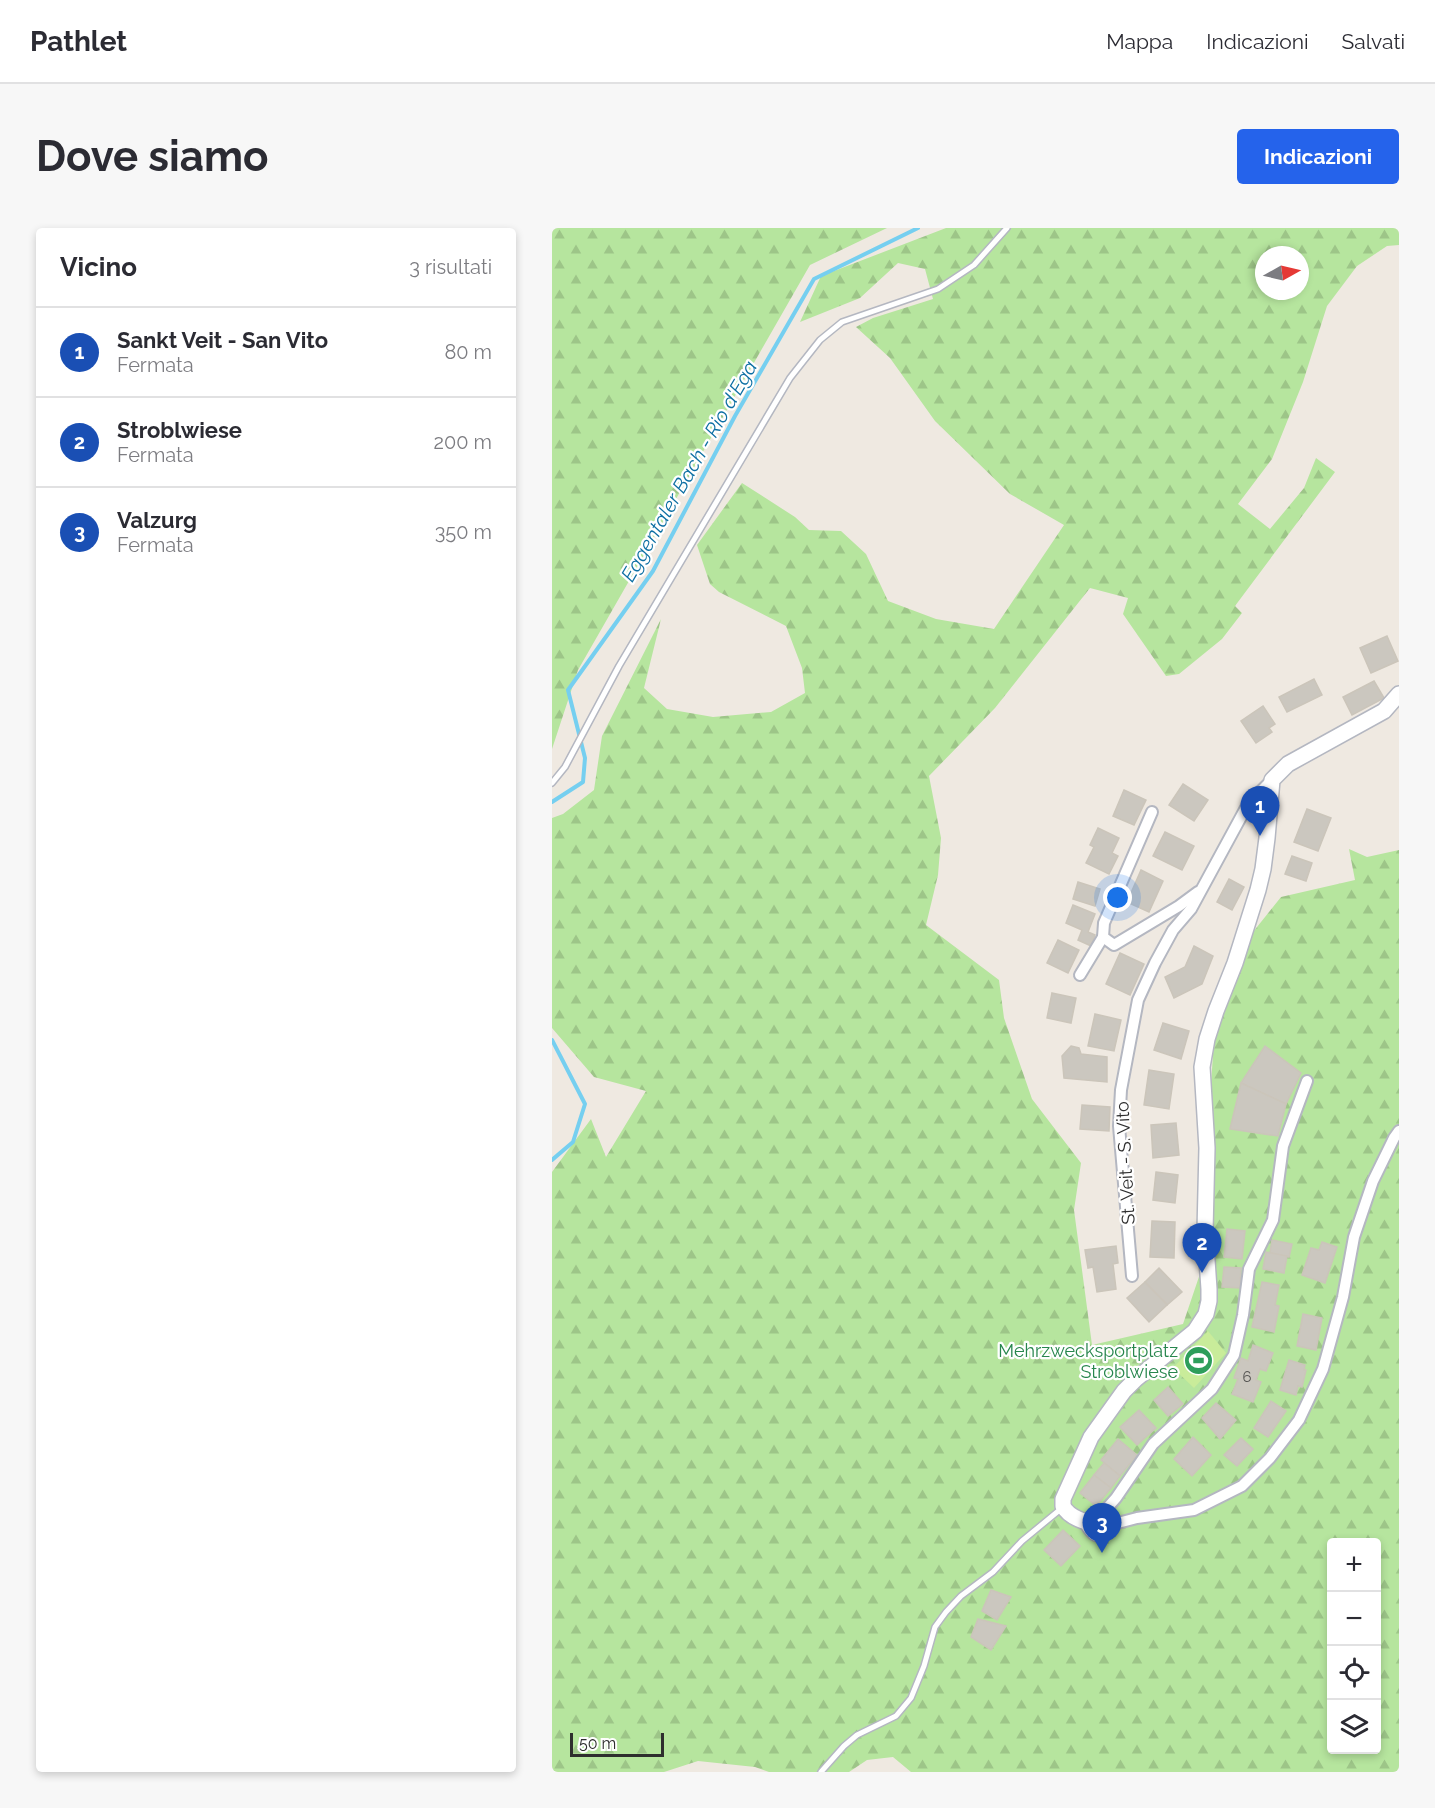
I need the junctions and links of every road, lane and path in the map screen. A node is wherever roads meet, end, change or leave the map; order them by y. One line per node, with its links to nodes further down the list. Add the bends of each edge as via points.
1 (1006, 228): 4 (lane, via 974,265 938,290 842,322 820,340 790,378 619,666 565,767)
2 (1399, 694): 3 (street, via 1384,711 1288,764)
3 (1272, 780): 6 (street, St. Veit - S. Vito, via 1248,804); 12 (street, via 1258,890 1207,1039 1202,1067 1207,1148 1206,1314 1195,1331 1130,1385 1106,1415 1091,1437)
4 (552, 783)
5 (1152, 812): 7 (street, via 1104,923)
6 (1202, 889): 7 (street, St. Veit - S. Vito, via 1114,945); 11 (street, St. Veit - S. Vito, via 1173,930 1138,1000 1121,1090 1119,1126)
7 (1102, 937): 8 (street)
8 (1080, 975)
9 (1307, 1081): 13 (street, via 1283,1146 1273,1220 1249,1269 1234,1355 1212,1389 1153,1444 1100,1516)
10 (1399, 1131): 13 (street, via 1373,1181 1354,1237 1343,1297 1323,1369 1299,1420 1242,1486 1194,1510)
11 (1132, 1276)
12 (1063, 1506): 13 (street, via 1070,1515); 14 (lane, via 946,1612 935,1628 911,1698 896,1716 857,1735)
13 (1101, 1525)
14 (821, 1772)

